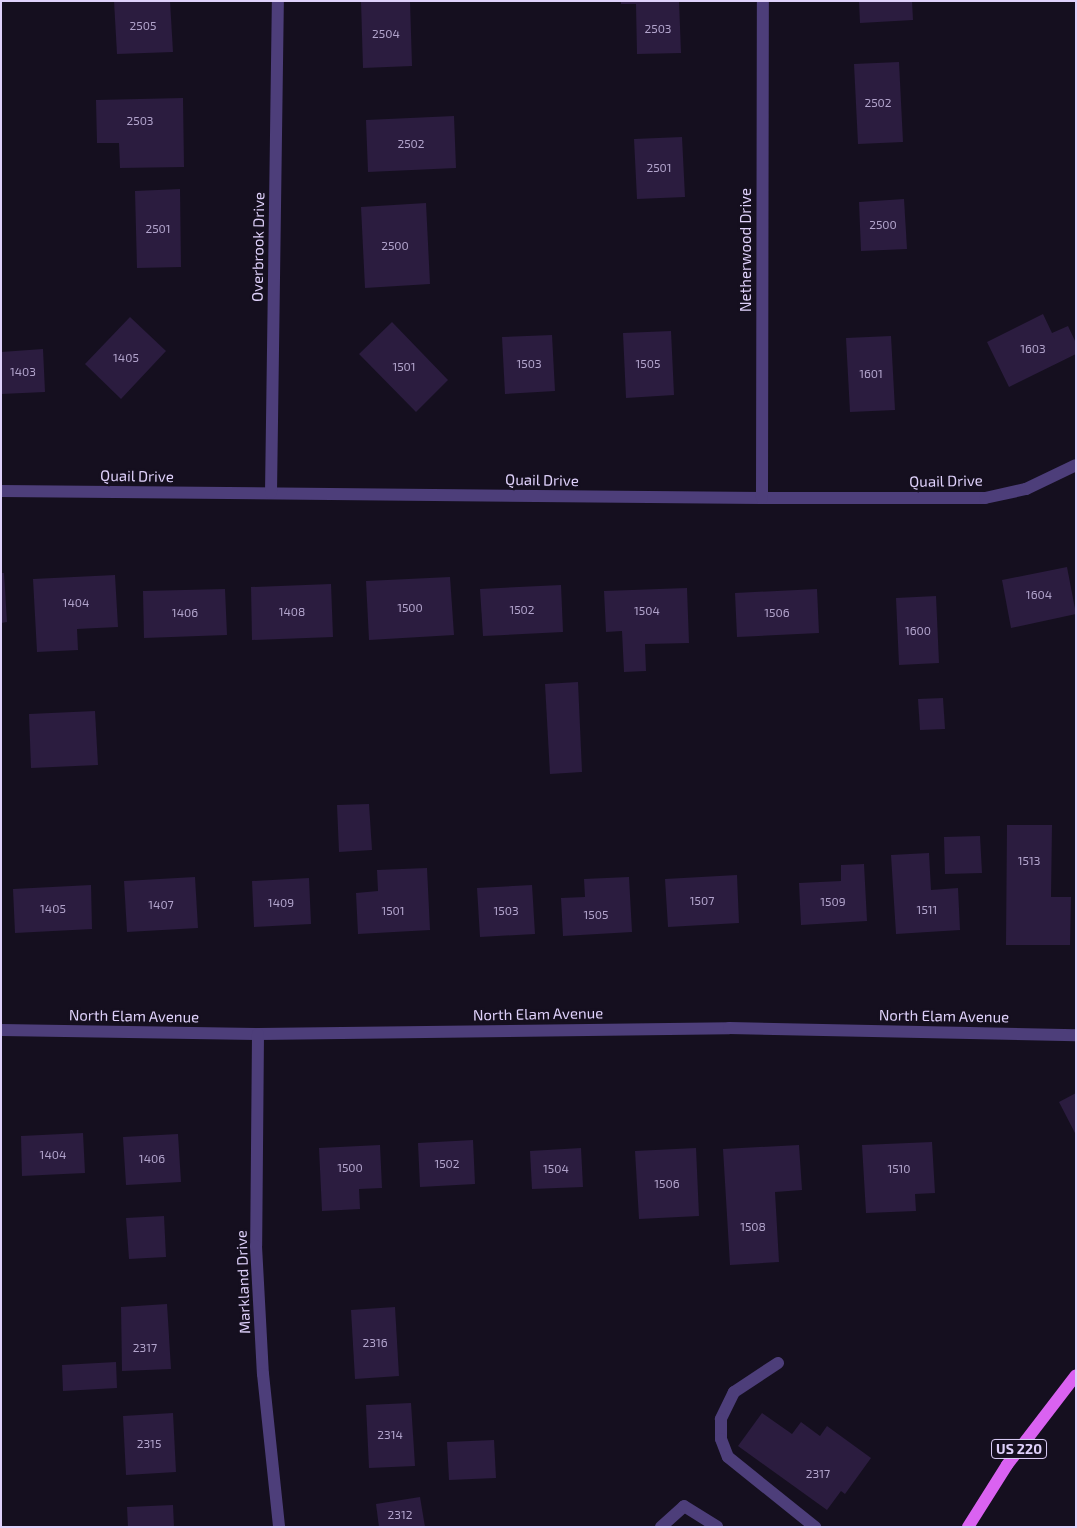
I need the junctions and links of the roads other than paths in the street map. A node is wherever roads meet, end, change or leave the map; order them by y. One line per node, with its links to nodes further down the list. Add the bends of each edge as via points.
1 (278, 1): 5 (street, Overbrook Drive)
2 (763, 1): 6 (street, Netherwood Drive)
3 (1076, 465): 6 (street, Quail Drive, via 1026,490 985,498)
4 (1, 491): 5 (street, Quail Drive)
5 (271, 493): 6 (street, Quail Drive)
6 (762, 498)
7 (1, 1030): 8 (street, North Elam Avenue)
8 (258, 1034): 9 (street, North Elam Avenue, via 730,1028); 12 (street, Markland Drive, via 256,1246 263,1374)
9 (1076, 1035)
10 (778, 1363): 15 (street, via 734,1392 721,1419 721,1439 728,1457)
11 (1076, 1375): 16 (main road, US 220, via 1007,1465)
12 (279, 1527)
13 (661, 1527): 14 (street, via 684,1506)
14 (717, 1527)
15 (814, 1527)
16 (968, 1527)

